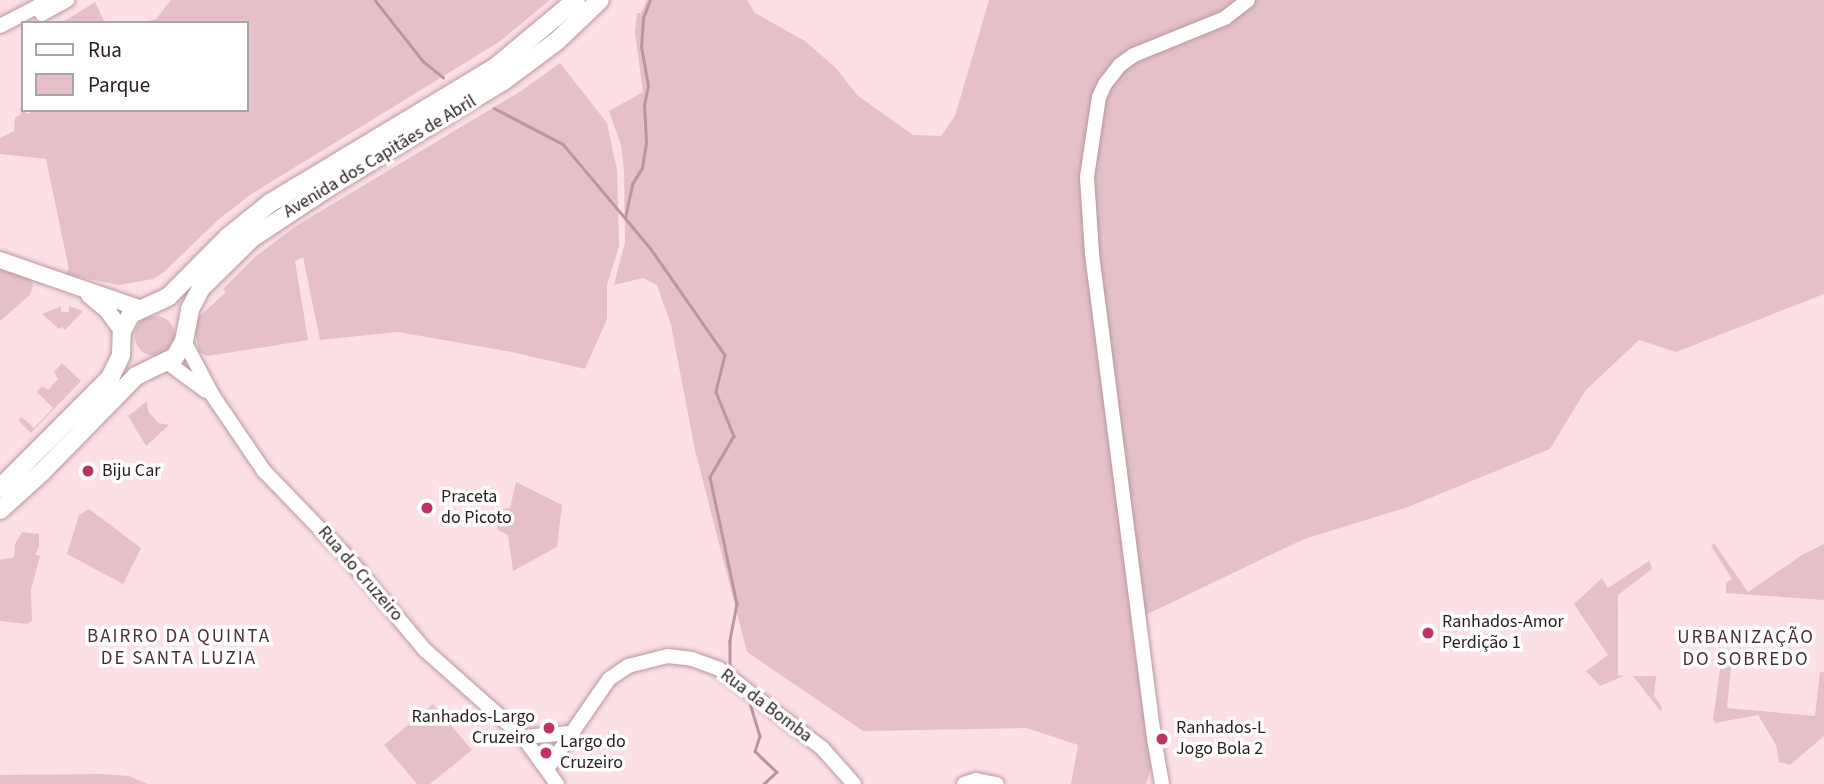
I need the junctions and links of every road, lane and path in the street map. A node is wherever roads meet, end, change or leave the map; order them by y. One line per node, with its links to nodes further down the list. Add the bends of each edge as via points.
1 (50, 0): 8 (street)
2 (67, 0): 6 (street)
3 (576, 0): 12 (main road, Avenida dos Capitães de Abril, via 497,66 270,203 168,297)
4 (600, 0): 14 (main road, Avenida dos Capitães de Abril, via 557,41 502,82 252,238 201,288)
5 (1248, 0): 22 (street, via 1225,18 1120,65 1099,97 1087,177 1092,253)
6 (28, 21)
7 (21, 25): 9 (street)
8 (0, 26)
9 (0, 36)
10 (0, 260): 11 (main road)
11 (81, 289): 12 (main road); 13 (main road, via 107,310)
12 (144, 307): 13 (main road, Avenida dos Capitães de Abril, via 131,314); 14 (main road, via 168,309 181,323)
13 (122, 336): 15 (main road, via 131,358 149,367); 17 (main road, Avenida dos Capitães de Abril, via 121,355 110,378)
14 (184, 336): 15 (main road, Avenida dos Capitães de Abril, via 181,350); 16 (street, Rua do Cruzeiro)
15 (164, 365): 16 (street, Rua do Cruzeiro); 18 (main road, Avenida dos Capitães de Abril, via 136,376)
16 (213, 396): 20 (street, Rua do Cruzeiro, via 264,471 348,558 425,650)
17 (0, 488)
18 (0, 510)
19 (571, 733): 20 (street); 21 (street, Rua da Bomba); 24 (street, Rua da Bomba, via 609,679 628,666 668,656 692,659 719,669 788,720 822,748)
20 (523, 737): 21 (street, Rua do Cruzeiro)
21 (547, 769): 23 (street, Rua do Cruzeiro)
22 (1161, 783)
23 (557, 784)
24 (854, 784)
25 (964, 784): 26 (street, via 976,780)
26 (997, 784)

